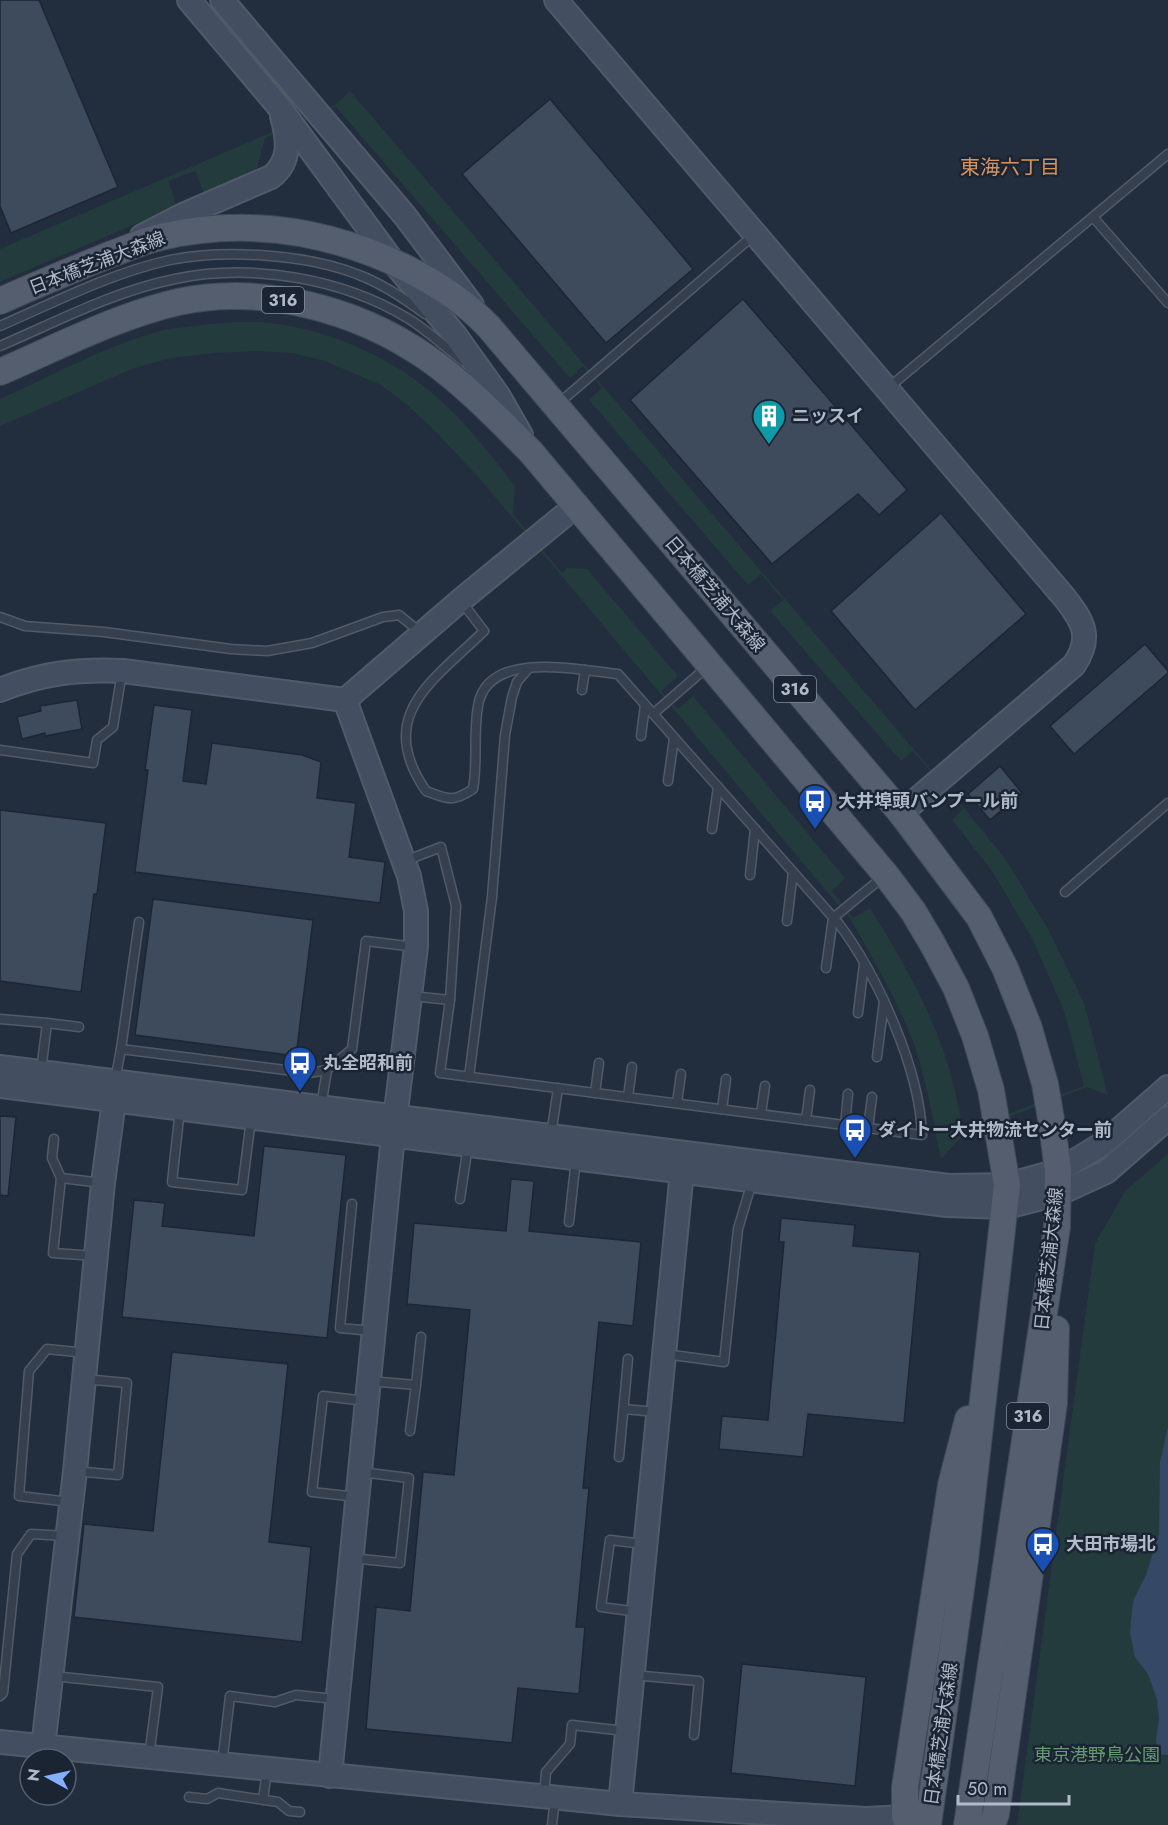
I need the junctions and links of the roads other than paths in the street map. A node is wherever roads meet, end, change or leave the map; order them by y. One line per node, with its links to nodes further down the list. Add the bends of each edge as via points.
1 (189, 0): 4 (street)
2 (222, 0): 13 (street, via 405,216)
3 (556, 0): 7 (street)
4 (280, 108): 8 (street); 9 (street, via 288,137 279,171)
5 (1168, 154): 6 (lane)
6 (1093, 217): 11 (lane); 18 (lane)
7 (755, 234): 18 (street); 19 (lane)
8 (394, 263): 9 (main road, 日本橋芝浦大森線 / 316, via 327,237 243,227 158,237); 13 (main road, 日本橋芝浦大森線 / 316, via 459,298); 14 (street)
9 (76, 268): 10 (main road, 日本橋芝浦大森線 / 316)
10 (0, 301)
11 (1168, 303)
12 (0, 326): 14 (lane, via 117,277 171,260 269,255 356,273 396,294)
13 (489, 327): 19 (main road, 日本橋芝浦大森線 / 316)
14 (455, 335): 17 (street)
15 (0, 346): 17 (lane, via 132,291 175,279 268,274 350,291 387,308 410,320)
16 (0, 372): 20 (main road, 日本橋芝浦大森線 / 316, via 140,313 179,302 219,297 302,303 351,318 426,357 484,405)
17 (483, 375): 20 (street)
18 (887, 389): 40 (street, via 1078,615 1085,641 1074,665)
19 (555, 406): 40 (main road, 日本橋芝浦大森線 / 316)
20 (531, 452): 21 (main road, 日本橋芝浦大森線 / 316)
21 (577, 505): 22 (street); 25 (main road, 日本橋芝浦大森線 / 316)
22 (461, 600): 24 (street); 26 (lane, via 484,631 422,690 409,714 404,736 408,759 426,791 447,799 459,798 473,789 478,702 484,688 504,672)
23 (0, 617): 24 (lane, via 25,626 267,651 312,643 399,615)
24 (422, 634): 31 (street)
25 (711, 665): 33 (lane); 45 (main road, 日本橋芝浦大森線 / 316)
26 (529, 668): 27 (lane); 69 (lane, via 517,682 505,735 492,897)
27 (585, 670): 30 (lane); 32 (lane, via 618,674)
28 (123, 671): 29 (street, via 86,669 54,673); 31 (street); 36 (lane, via 113,727 97,740 93,763)
29 (0, 690)
30 (582, 690)
31 (345, 700): 43 (street)
32 (645, 705): 33 (lane); 34 (lane)
33 (653, 714): 35 (lane)
34 (641, 736)
35 (674, 738): 37 (lane); 38 (lane)
36 (0, 750)
37 (668, 781)
38 (718, 787): 41 (lane); 42 (lane)
39 (1168, 803): 47 (lane)
40 (901, 813): 99 (main road, 日本橋芝浦大森線 / 316, via 978,917 1005,968 1029,1028 1045,1084)
41 (712, 829)
42 (755, 829): 44 (lane); 46 (lane)
43 (404, 861): 51 (street, via 417,911); 55 (lane, via 441,847 456,906)
44 (793, 872): 48 (lane); 49 (lane)
45 (886, 874): 48 (lane); 101 (main road, 日本橋芝浦大森線 / 316, via 932,943 975,1036 991,1090)
46 (750, 875)
47 (1065, 892)
48 (833, 918): 52 (lane); 53 (lane)
49 (787, 921)
50 (139, 922): 61 (lane)
51 (417, 947): 54 (street); 66 (lane, via 366,941 352,1049)
52 (864, 963): 56 (lane); 57 (lane)
53 (826, 968)
54 (410, 996): 55 (lane); 90 (street)
55 (450, 1000): 69 (lane, via 440,1073)
56 (884, 1001): 62 (lane); 91 (lane, via 911,1075 922,1135)
57 (858, 1013)
58 (0, 1019): 59 (lane)
59 (47, 1023): 60 (lane); 67 (lane)
60 (79, 1027)
61 (121, 1049): 66 (lane, via 309,1073); 76 (lane)
62 (877, 1057)
63 (599, 1063): 77 (lane)
64 (0, 1066): 67 (street)
65 (632, 1067): 79 (lane)
66 (327, 1070): 82 (lane)
67 (41, 1072): 76 (street)
68 (681, 1074): 81 (lane)
69 (470, 1077): 74 (lane)
70 (726, 1079): 84 (lane)
71 (0, 1086): 76 (street)
72 (765, 1086): 85 (lane)
73 (1168, 1087): 99 (street)
74 (558, 1088): 77 (lane); 92 (lane)
75 (810, 1090): 88 (lane)
76 (114, 1091): 82 (street); 83 (street); 100 (street)
77 (595, 1093): 79 (lane)
78 (848, 1094): 89 (lane)
79 (628, 1097): 81 (lane)
80 (872, 1097): 91 (lane)
81 (677, 1103): 84 (lane)
82 (321, 1107): 90 (street)
83 (180, 1109): 86 (street); 86 (lane, via 172,1182 242,1190)
84 (722, 1109): 85 (lane)
85 (761, 1114): 88 (lane)
86 (251, 1118): 90 (street)
87 (1168, 1118): 99 (street, via 1106,1172)
88 (806, 1120): 89 (lane)
89 (845, 1125): 91 (lane)
90 (394, 1126): 92 (street); 94 (street); 108 (street)
91 (868, 1128)
92 (552, 1135): 101 (street)
93 (54, 1139): 97 (lane, via 52,1158)
94 (468, 1145): 95 (street); 102 (lane)
95 (576, 1158): 96 (street); 104 (lane)
96 (682, 1171): 98 (street); 111 (street)
97 (61, 1178): 100 (lane); 105 (lane, via 53,1253)
98 (753, 1180): 101 (street, via 946,1205); 111 (lane, via 738,1229 724,1362)
99 (1058, 1182): 101 (street); 106 (main road, 日本橋芝浦大森線 / 316)
100 (103, 1183): 105 (street)
101 (1006, 1196): 107 (main road, 日本橋芝浦大森線 / 316)
102 (460, 1199)
103 (352, 1204): 108 (lane, via 340,1328)
104 (569, 1222)
105 (96, 1256): 110 (street)
106 (1052, 1266): 146 (main road, via 1056,1309 1054,1402); 150 (main road, 日本橋芝浦大森線 / 316)
107 (992, 1320): 148 (main road, 日本橋芝浦大森線 / 316, via 965,1560); 148 (main road, via 951,1485 904,1789)
108 (374, 1331): 115 (street)
109 (421, 1337): 114 (lane)
110 (86, 1353): 113 (street); 123 (lane, via 47,1349 29,1371 19,1496)
111 (664, 1354): 117 (street)
112 (628, 1359): 116 (lane)
113 (83, 1379): 120 (street); 120 (lane, via 127,1383 126,1395 118,1475)
114 (416, 1385): 115 (lane); 118 (lane)
115 (368, 1391): 121 (street); 122 (lane, via 323,1396 312,1492)
116 (624, 1409): 117 (lane); 119 (lane)
117 (658, 1412): 125 (street)
118 (410, 1431)
119 (619, 1457)
120 (75, 1471): 123 (street)
121 (360, 1472): 122 (street); 126 (lane, via 409,1478 400,1563)
122 (358, 1497): 126 (street)
123 (71, 1502): 124 (street)
124 (67, 1536): 129 (street); 130 (lane, via 31,1534 17,1554)
125 (645, 1544): 127 (street); 127 (lane, via 609,1539 601,1607)
126 (352, 1558): 131 (street)
127 (639, 1612): 128 (street)
128 (632, 1675): 132 (street); 133 (lane, via 699,1681)
129 (52, 1676): 135 (street); 137 (lane, via 158,1687)
130 (0, 1696)
131 (338, 1699): 138 (lane, via 296,1695 275,1702 230,1696); 140 (street)
132 (627, 1731): 142 (lane, via 572,1725 570,1744 546,1772); 144 (street)
133 (694, 1735)
134 (0, 1742): 135 (street)
135 (43, 1747)
136 (78, 1751): 137 (street)
137 (149, 1758): 138 (street)
138 (222, 1765): 139 (street)
139 (267, 1770): 140 (street); 143 (lane)
140 (330, 1776): 142 (street)
141 (189, 1797): 143 (lane, via 207,1800 218,1793)
142 (550, 1797): 144 (street); 149 (lane)
143 (263, 1800): 145 (lane)
144 (620, 1804): 147 (street)
145 (300, 1812)
146 (995, 1821)
147 (847, 1822): 148 (street)
148 (914, 1822)
149 (552, 1825)
150 (966, 1825)

